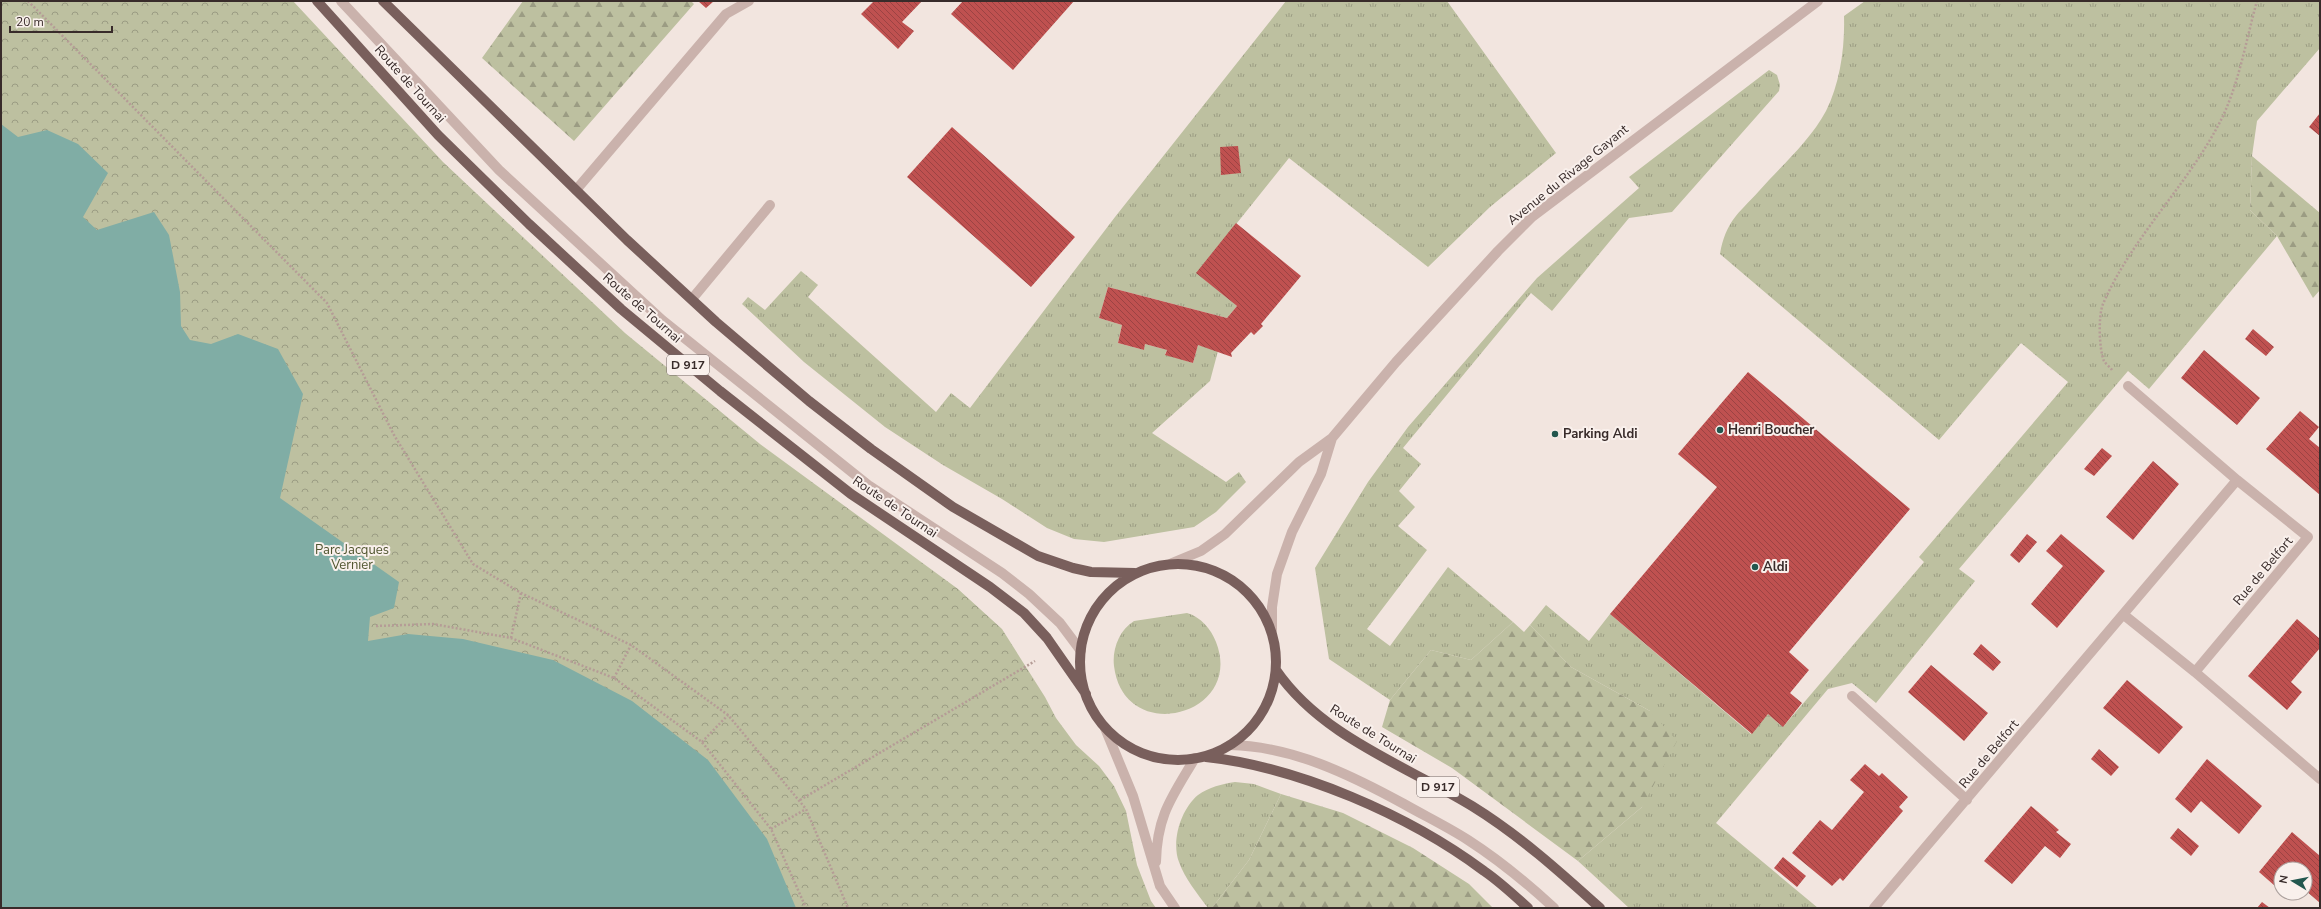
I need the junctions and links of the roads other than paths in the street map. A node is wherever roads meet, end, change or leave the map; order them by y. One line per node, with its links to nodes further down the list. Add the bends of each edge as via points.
1 (317, 1): 19 (main road, Route de Tournai / D 917, via 444,140 621,309 851,494 990,587 1024,613 1048,638)
2 (341, 1): 16 (street, via 499,170 662,320 868,485 1029,594 1060,623)
3 (382, 1): 6 (main road)
4 (748, 1): 6 (street, via 726,14)
5 (1818, 1): 10 (street, Avenue du Rivage Gayant, via 1532,217 1396,362)
6 (576, 190): 8 (main road)
7 (770, 205): 8 (street)
8 (692, 299): 13 (main road, via 809,402 953,507 1038,556 1054,562 1091,572)
9 (2128, 386): 11 (street, Rue de Belfort)
10 (1332, 438): 12 (street, Avenue du Rivage Gayant, via 1299,462 1224,534 1201,551); 15 (street, Avenue du Rivage Gayant, via 1321,474 1292,532 1277,574 1272,607)
11 (2237, 480): 14 (street, Rue de Belfort); 18 (street, Rue de Belfort, via 2308,537)
12 (1172, 563): 13 (main road); 15 (main road, via 1198,565 1222,573 1233,580 1253,597)
13 (1135, 573): 16 (main road, via 1115,587 1098,605 1086,627)
14 (2124, 615): 18 (street); 25 (street, Rue de Belfort)
15 (1272, 630): 17 (main road)
16 (1081, 651): 19 (main road, via 1080,673)
17 (1276, 670): 22 (main road, via 1270,696 1258,718); 30 (main road, Route de Tournai / D 917, via 1295,695 1334,727 1502,826 1543,857)
18 (2195, 672): 24 (street)
19 (1086, 694): 21 (main road)
20 (1852, 696): 25 (street, Rue de Belfort)
21 (1105, 728): 23 (main road, via 1124,744 1147,755 1170,760); 26 (street, via 1131,790)
22 (1230, 745): 23 (main road); 29 (street, via 1251,746 1296,756 1331,768 1372,787 1488,853)
23 (1200, 758): 26 (street, via 1173,794 1161,819 1156,844); 28 (main road, via 1244,762 1287,772 1390,815 1464,856)
24 (2320, 779)
25 (1967, 800): 31 (street, Rue de Belfort)
26 (1156, 874): 27 (street, via 1160,886)
27 (1175, 908)
28 (1528, 908)
29 (1554, 908)
30 (1600, 908)
31 (1874, 908)

